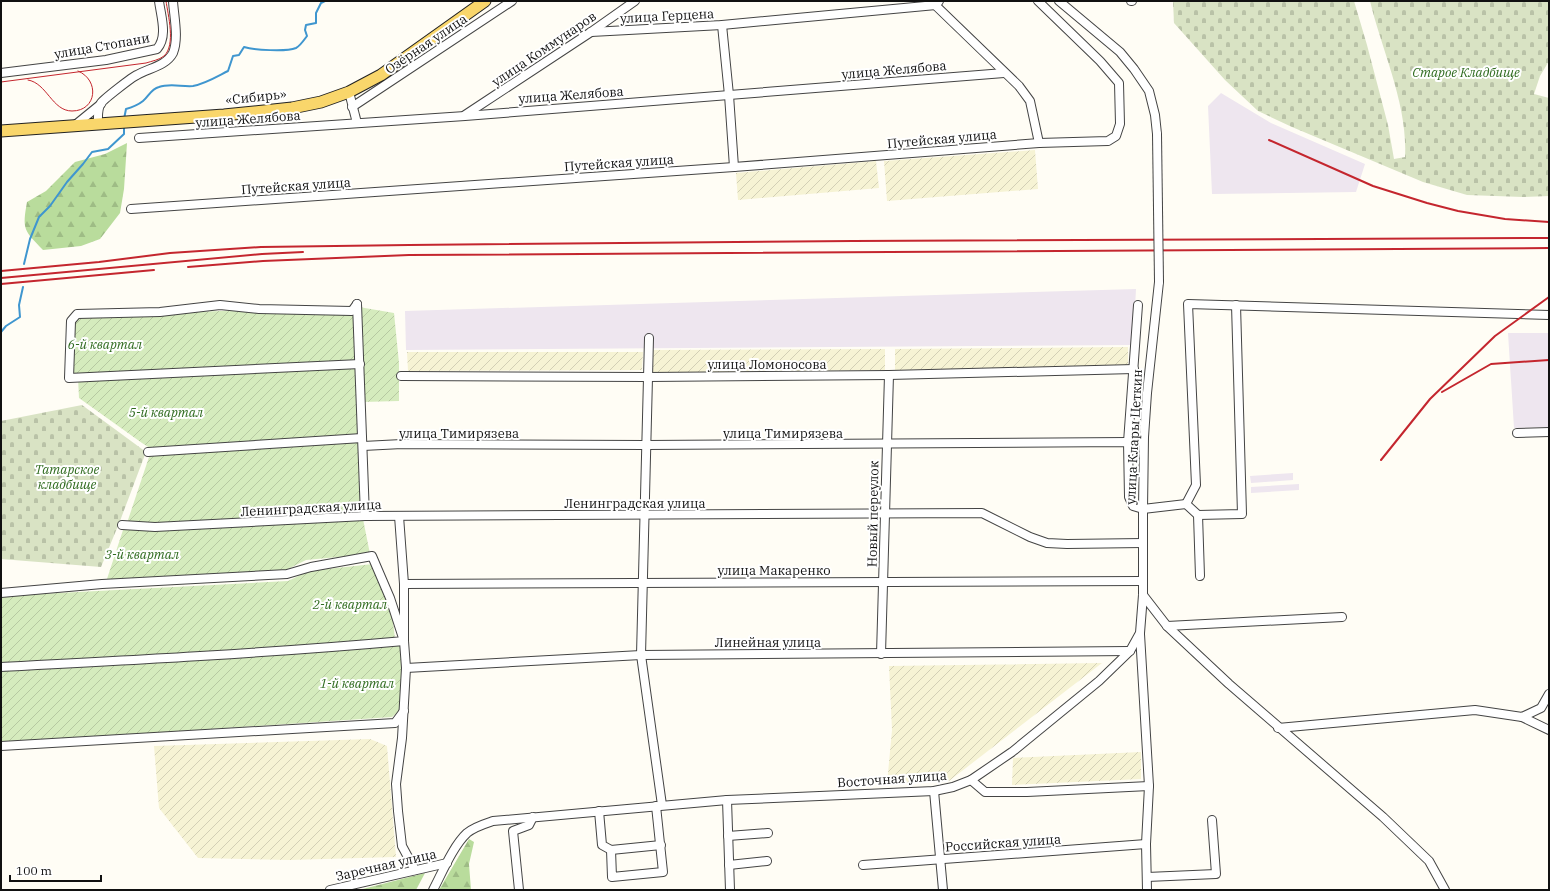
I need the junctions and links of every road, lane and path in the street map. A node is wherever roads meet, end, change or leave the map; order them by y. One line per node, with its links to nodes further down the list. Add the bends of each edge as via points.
1 (159, 1): 11 (street, улица Стопани, via 164,35 157,49 106,60)
2 (173, 1): 15 (street, via 176,40 170,58 136,75)
3 (485, 1): 13 (main road, «Сибирь», via 381,75)
4 (512, 1): 16 (street, Озёрная улица)
5 (635, 1): 10 (street, улица Коммунаров)
6 (1038, 1): 23 (street, Путейская улица, via 1119,83 1120,124 1116,136 1108,141)
7 (1059, 1): 43 (street, улица Клары Цеткин, bridge, via 1120,52 1149,91 1155,115 1159,282 1147,393)
8 (935, 2): 9 (street, улица Герцена); 12 (street)
9 (722, 25): 10 (street, улица Герцена); 14 (street)
10 (591, 32): 17 (street, улица Коммунаров)
11 (1, 73)
12 (1004, 73): 14 (street, улица Желябова); 23 (street, via 1019,86 1030,101)
13 (349, 92): 16 (street); 19 (main road, «Сибирь», via 321,102 292,108)
14 (729, 95): 17 (street, улица Желябова); 24 (street)
15 (101, 104): 19 (street); 20 (street)
16 (352, 107): 18 (street)
17 (465, 116): 18 (street, улица Желябова)
18 (357, 123): 22 (street, улица Желябова)
19 (98, 124): 20 (main road, «Сибирь»)
20 (74, 126): 21 (main road, «Сибирь»)
21 (1, 131)
22 (139, 138)
23 (1039, 143): 24 (street, Путейская улица)
24 (734, 167): 25 (street, Путейская улица)
25 (131, 209)
26 (1138, 305): 31 (street)
27 (1236, 305): 28 (street); 42 (street, via 1188,304 1196,485); 46 (street, via 1242,514)
28 (1549, 315)
29 (649, 338): 34 (street)
30 (360, 364): 30 (street, via 357,304 352,311 259,309 220,305 160,312 77,314 71,322 69,378); 37 (street)
31 (1134, 369): 32 (street, улица Ломоносова); 38 (street)
32 (889, 375): 34 (street, улица Ломоносова); 39 (street, Новый переулок)
33 (401, 376): 34 (street, улица Ломоносова)
34 (648, 377): 40 (street)
35 (1549, 432): 36 (street)
36 (1517, 433)
37 (363, 442): 40 (street, улица Тимирязева); 41 (street, улица Тимирязева); 47 (street)
38 (1128, 442): 39 (street, улица Тимирязева); 43 (street, via 1129,497 1133,506)
39 (887, 444): 40 (street, улица Тимирязева); 44 (street, Новый переулок)
40 (646, 445): 45 (street)
41 (148, 452)
42 (1186, 504): 43 (street); 46 (street)
43 (1143, 509): 50 (street, улица Клары Цеткин)
44 (885, 513): 45 (street, Ленинградская улица); 50 (street, Ленинградская улица, via 982,513 1047,543); 53 (street, Новый переулок)
45 (644, 514): 48 (street, Ленинградская улица); 54 (street)
46 (1198, 515): 51 (street)
47 (365, 516): 48 (street, Ленинградская улица); 49 (street, Ленинградская улица, via 155,527)
48 (399, 516): 55 (street)
49 (122, 525)
50 (1143, 543): 52 (street, улица Клары Цеткин)
51 (1200, 576)
52 (1143, 581): 53 (street, улица Макаренко); 57 (street, улица Клары Цеткин)
53 (884, 582): 54 (street, улица Макаренко); 63 (street, Новый переулок)
54 (642, 583): 55 (street, улица Макаренко); 64 (street)
55 (404, 584): 61 (street)
56 (1, 593): 61 (street, via 102,584 288,574 311,567 372,556 390,598)
57 (1144, 595): 59 (street); 60 (street, Восточная улица)
58 (1342, 616): 59 (street)
59 (1167, 626): 70 (street)
60 (1140, 633): 62 (street, Восточная улица); 74 (street)
61 (404, 641): 65 (street); 66 (street)
62 (1130, 651): 63 (street, Линейная улица); 73 (street, Восточная улица, via 1099,681 1012,752)
63 (881, 654): 64 (street, Линейная улица)
64 (641, 655): 66 (street, Линейная улица); 77 (street)
65 (1, 667)
66 (406, 668): 68 (street)
67 (1549, 694): 69 (street, via 1541,708)
68 (404, 711): 72 (street, via 394,722); 91 (street, via 396,784 402,846)
69 (1522, 717): 70 (street, via 1475,710); 71 (street)
70 (1278, 728): 99 (street, via 1383,817 1429,861)
71 (1549, 730)
72 (1, 746)
73 (971, 780): 74 (street, via 985,792); 75 (street, Восточная улица, via 953,788)
74 (1149, 786): 83 (street)
75 (934, 791): 76 (street, Восточная улица); 86 (street)
76 (726, 800): 77 (street, Восточная улица); 82 (street)
77 (659, 806): 78 (street, Восточная улица); 84 (street)
78 (599, 811): 79 (street, Восточная улица); 85 (street, via 602,845)
79 (533, 817): 88 (street, Восточная улица, via 493,820 479,826 467,833); 95 (street, via 529,825 513,830)
80 (1212, 820): 92 (street, via 1216,874)
81 (768, 833): 82 (street)
82 (728, 836): 89 (street)
83 (1146, 844): 86 (street, Российская улица); 92 (street)
84 (661, 846): 85 (street); 85 (street, via 663,872 612,876)
85 (611, 850)
86 (939, 860): 90 (street, Российская улица); 97 (street)
87 (767, 861): 89 (street)
88 (447, 863): 91 (street, Заречная улица); 94 (street, Восточная улица)
89 (729, 865): 96 (street)
90 (862, 865)
91 (414, 870): 93 (street, Заречная улица)
92 (1147, 877): 98 (street)
93 (330, 890)
94 (433, 890)
95 (519, 890)
96 (730, 890)
97 (943, 890)
98 (1147, 890)
99 (1445, 890)

